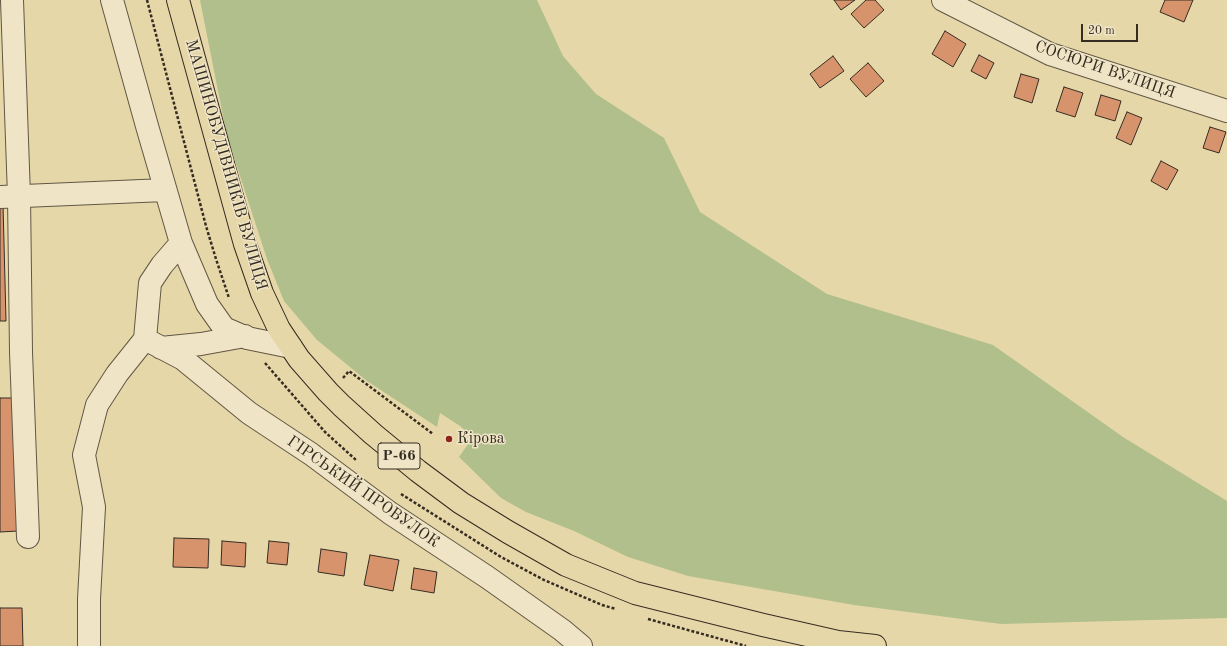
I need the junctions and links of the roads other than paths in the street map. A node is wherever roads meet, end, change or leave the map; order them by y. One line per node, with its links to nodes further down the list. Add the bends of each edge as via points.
1 (12, 0): 8 (street)
2 (112, 0): 7 (street)
3 (178, 0): 12 (main road, МАШИНОБУДІВНИКІВ ВУЛИЦЯ / Р-66, via 246,244 262,293 279,329)
4 (943, 0): 5 (street, СОСЮРИ ВУЛИЦЯ)
5 (977, 7): 6 (street, СОСЮРИ ВУЛИЦЯ, via 1050,54)
6 (1227, 111)
7 (166, 190): 8 (street); 9 (street)
8 (10, 196): 13 (street, via 21,352)
9 (181, 243): 10 (street, via 207,304 224,328); 11 (street, via 150,283)
10 (245, 337): 11 (street, via 201,344); 12 (street)
11 (153, 343): 14 (street, via 117,374 97,405 84,455 94,507 89,599); 15 (street, ГІРСЬКИЙ ПРОВУЛОК, via 183,359 249,413 311,454 390,513 487,577)
12 (291, 347): 16 (main road, МАШИНОБУДІВНИКІВ ВУЛИЦЯ / Р-66, via 328,392 418,471 508,532 566,564 635,593 756,624 838,642)
13 (28, 537)
14 (90, 646)
15 (581, 646)
16 (875, 646)

